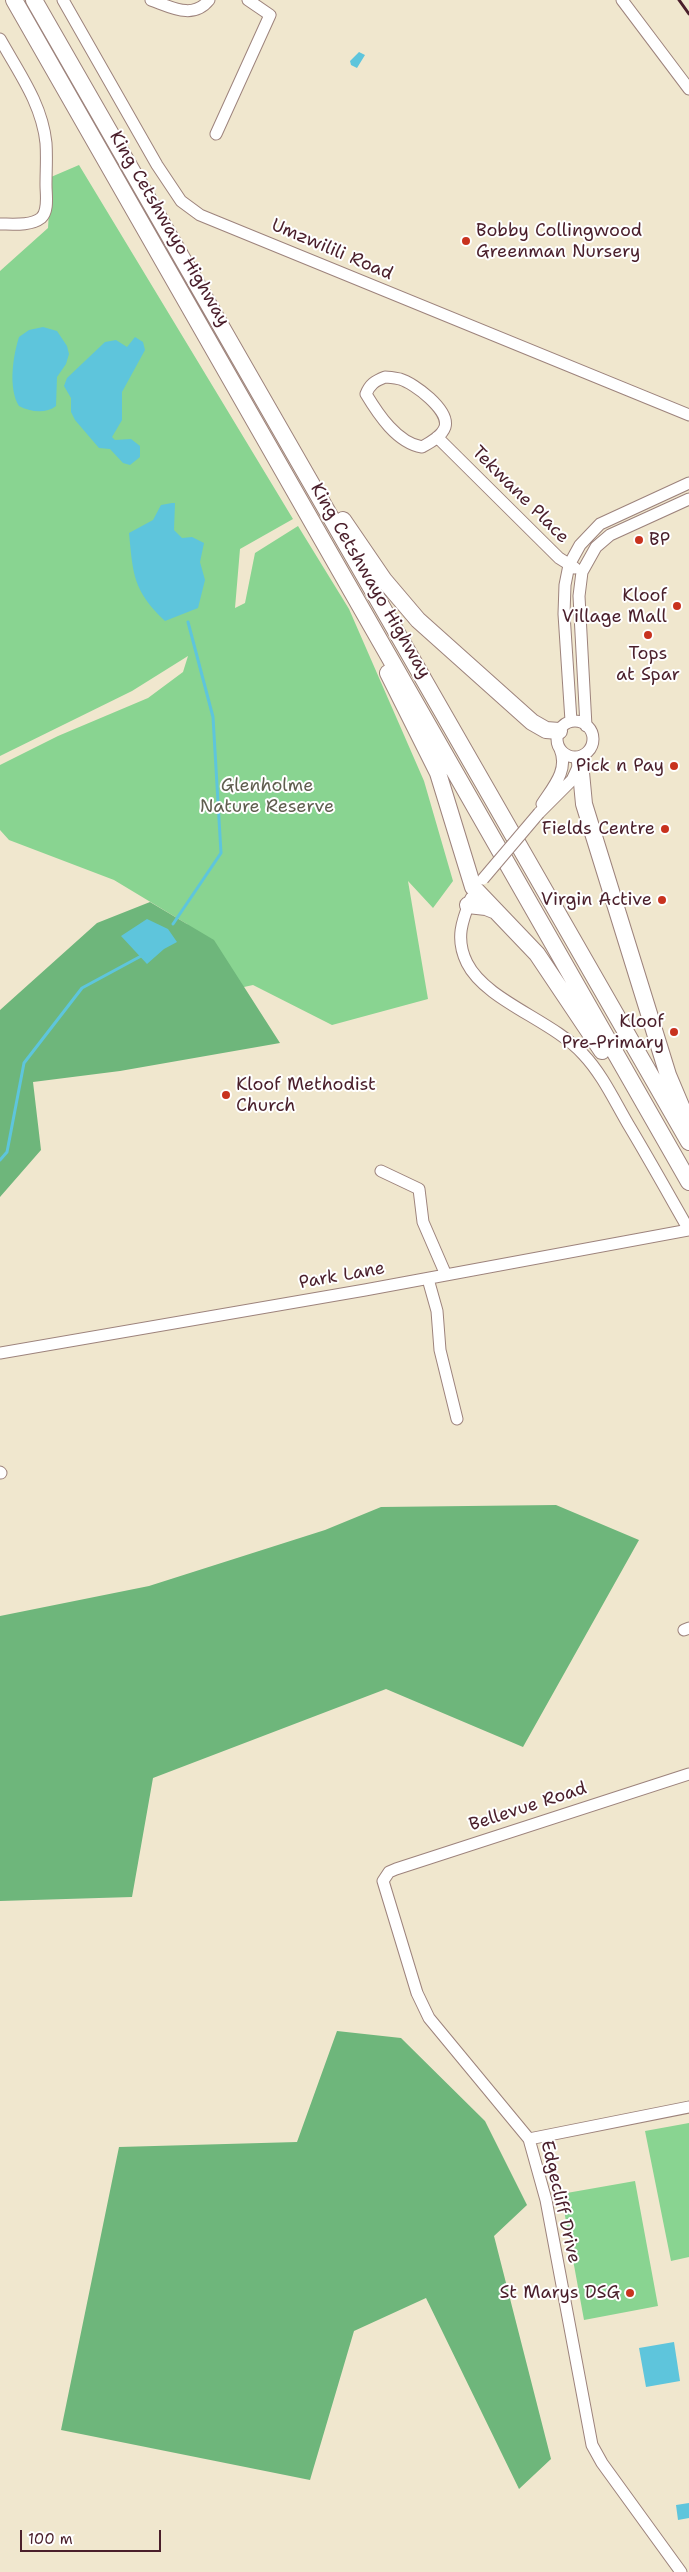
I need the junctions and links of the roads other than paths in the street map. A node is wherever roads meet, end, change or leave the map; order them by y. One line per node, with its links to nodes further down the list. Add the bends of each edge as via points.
1 (14, 0): 19 (highway, King Cetshwayo Highway)
2 (34, 0): 13 (highway, King Cetshwayo Highway)
3 (63, 0): 12 (street, Umzwilili Road, via 157,165 178,196 193,211)
4 (151, 0): 5 (street, via 185,11 199,9)
5 (209, 0)
6 (248, 0): 10 (street, via 270,15)
7 (622, 0): 9 (street)
8 (0, 39): 11 (street, via 35,102 46,151 44,215 33,222)
9 (689, 89)
10 (216, 134)
11 (0, 224)
12 (689, 414)
13 (280, 430): 20 (highway, via 384,580 418,620 532,722 546,730); 30 (highway, King Cetshwayo Highway)
14 (437, 437): 14 (street, via 445,429 446,422 441,410 421,390 401,379 385,377 368,388 366,394 371,404 407,441 422,447); 17 (street, Tekwane Place)
15 (689, 484): 17 (street, via 600,524 580,545)
16 (689, 499): 18 (street, via 610,535 596,547)
17 (569, 565): 18 (street, Tekwane Place); 20 (street, via 564,614)
18 (582, 572): 21 (street, via 579,596)
19 (355, 595): 25 (highway, via 379,654 438,773 469,880); 28 (highway, King Cetshwayo Highway)
20 (565, 726): 21 (street, via 579,722); 22 (street, via 557,737)
21 (586, 726): 23 (street, via 592,735 591,745)
22 (560, 749): 23 (street); 24 (street, via 564,760 562,770)
23 (580, 759): 24 (street, via 572,780); 29 (highway, via 584,804 668,1075)
24 (539, 813): 25 (street, bridge)
25 (479, 884): 26 (street); 27 (highway)
26 (468, 905): 27 (highway); 33 (street, via 461,921 462,952 478,980 558,1032 584,1054 604,1081)
27 (498, 912): 28 (highway, via 537,954 617,1075)
28 (649, 1114): 32 (highway, King Cetshwayo Highway)
29 (689, 1125)
30 (689, 1142)
31 (381, 1171): 34 (street, via 418,1189 423,1222)
32 (689, 1182)
33 (689, 1230): 34 (street, Park Lane)
34 (446, 1276): 35 (street, Park Lane)
35 (428, 1279): 36 (street, Park Lane); 37 (street, via 436,1311 440,1350)
36 (0, 1353)
37 (457, 1419)
38 (689, 1774): 39 (street, Bellevue Road, via 396,1869 389,1872)
39 (383, 1881): 41 (street, Edgecliff Drive, via 429,2018)
40 (689, 2107): 41 (street)
41 (529, 2139): 42 (street, Edgecliff Drive, via 546,2200 592,2445)
42 (681, 2572)

